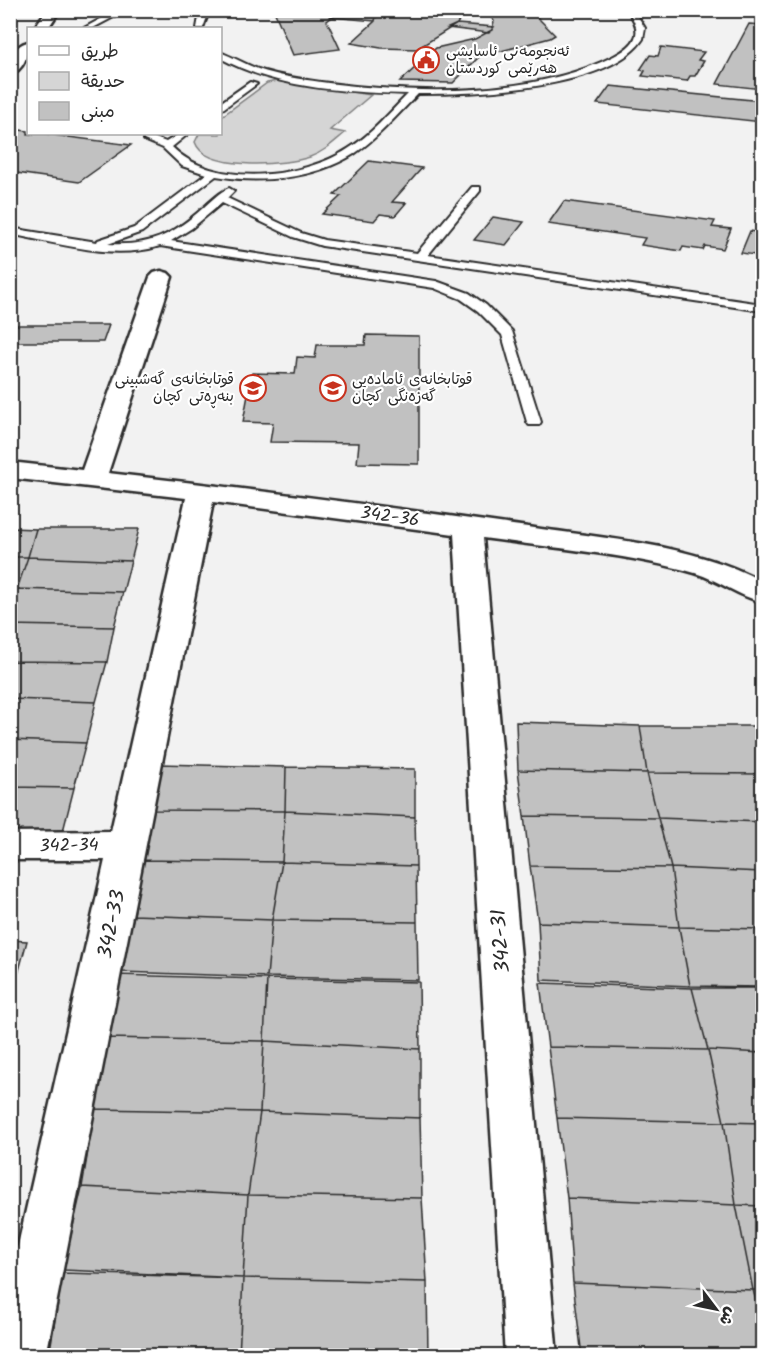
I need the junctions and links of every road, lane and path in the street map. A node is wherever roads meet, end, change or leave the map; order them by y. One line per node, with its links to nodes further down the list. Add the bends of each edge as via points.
1 (54, 10): 5 (street)
2 (124, 10): 6 (lane)
3 (210, 10): 7 (lane)
4 (630, 10): 12 (lane, via 642,30 639,40 615,60 594,69 526,84)
5 (42, 27)
6 (90, 27)
7 (200, 27)
8 (27, 47): 10 (street)
9 (222, 55): 12 (lane, via 246,66 304,81)
10 (10, 70)
11 (253, 84): 13 (lane)
12 (416, 91): 18 (lane, via 362,143 335,161 302,170)
13 (222, 107)
14 (183, 135): 16 (lane)
15 (147, 138): 16 (lane)
16 (167, 146): 17 (lane, via 184,163)
17 (214, 174): 18 (lane); 23 (lane, via 180,204 138,230)
18 (246, 177): 20 (lane)
19 (476, 189): 24 (lane)
20 (220, 198): 22 (lane, via 203,207 183,231); 24 (lane, via 309,240)
21 (10, 231): 23 (lane)
22 (160, 243): 23 (lane, via 143,248); 27 (lane, via 436,285 465,296 508,334)
23 (92, 244)
24 (420, 257): 26 (lane)
25 (160, 278): 29 (street)
26 (762, 307)
27 (534, 422)
28 (10, 470): 29 (street, 342-36)
29 (93, 478): 30 (street, 342-36)
30 (201, 492): 31 (street, 342-36); 33 (street, 342-33)
31 (468, 527): 32 (street, 342-36, via 671,558 704,566); 36 (street, 342-31)
32 (762, 593)
33 (128, 845): 34 (street, 342-34); 35 (street, 342-33)
34 (10, 846)
35 (20, 1356)
36 (531, 1356)

